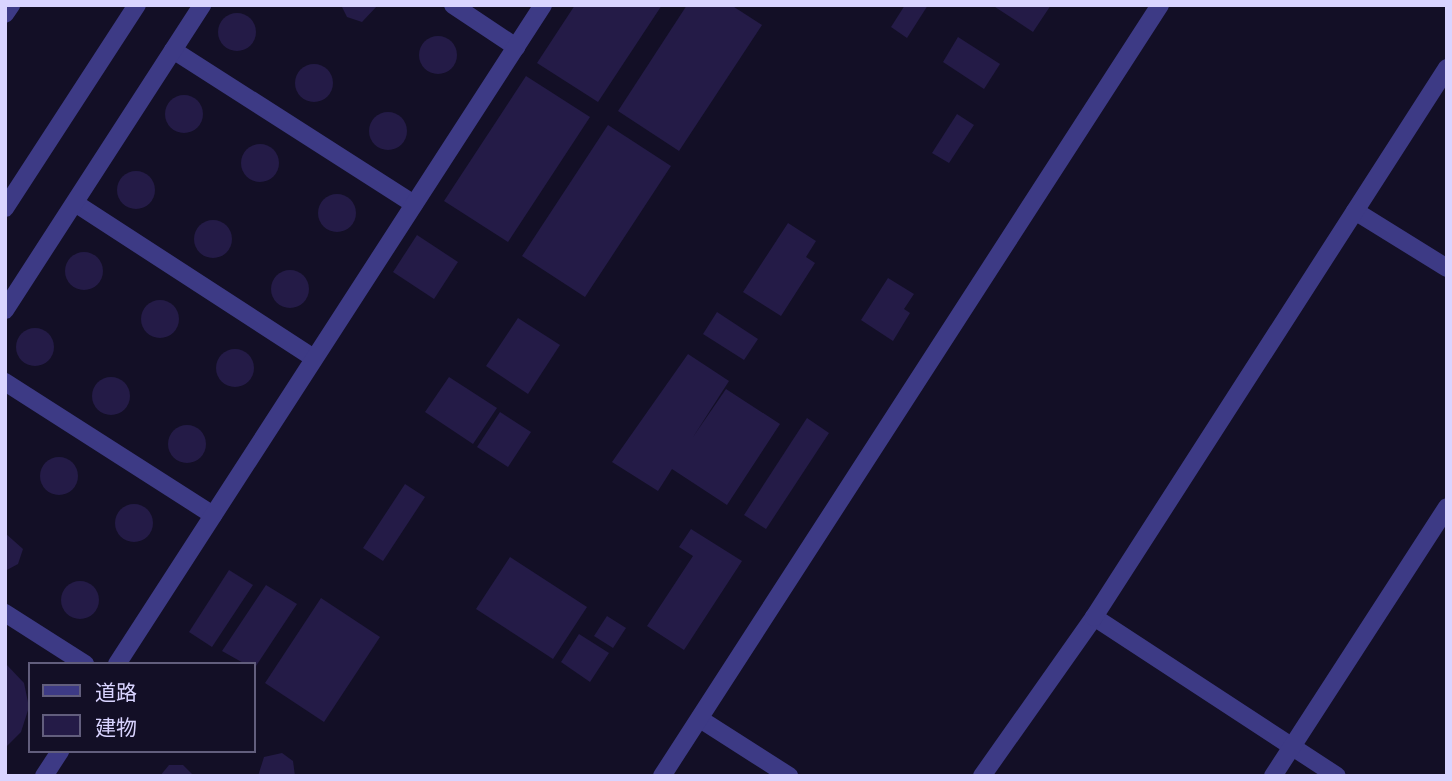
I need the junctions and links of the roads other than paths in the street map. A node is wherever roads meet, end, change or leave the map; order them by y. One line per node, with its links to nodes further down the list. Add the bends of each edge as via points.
1 (11, 5): 7 (lane)
2 (137, 5): 13 (lane)
3 (202, 5): 9 (lane)
4 (453, 5): 8 (lane)
5 (543, 5): 8 (lane)
6 (1160, 5): 25 (lane)
7 (5, 14)
8 (516, 47): 12 (lane)
9 (173, 50): 11 (lane); 12 (lane)
10 (1447, 68): 14 (lane)
11 (75, 203): 16 (lane); 17 (lane)
12 (414, 204): 17 (lane)
13 (5, 208)
14 (1354, 211): 15 (lane); 22 (lane)
15 (1447, 268)
16 (5, 310)
17 (314, 358): 20 (lane)
18 (5, 382): 20 (lane)
19 (1447, 506): 26 (lane)
20 (213, 515): 24 (lane)
21 (5, 612): 23 (lane)
22 (1094, 617): 26 (lane); 31 (lane)
23 (82, 662)
24 (118, 662)
25 (700, 719): 29 (lane); 30 (lane)
26 (1292, 747): 32 (lane); 33 (lane)
27 (59, 753): 28 (lane)
28 (44, 776)
29 (663, 776)
30 (789, 776)
31 (982, 776)
32 (1273, 776)
33 (1337, 776)

